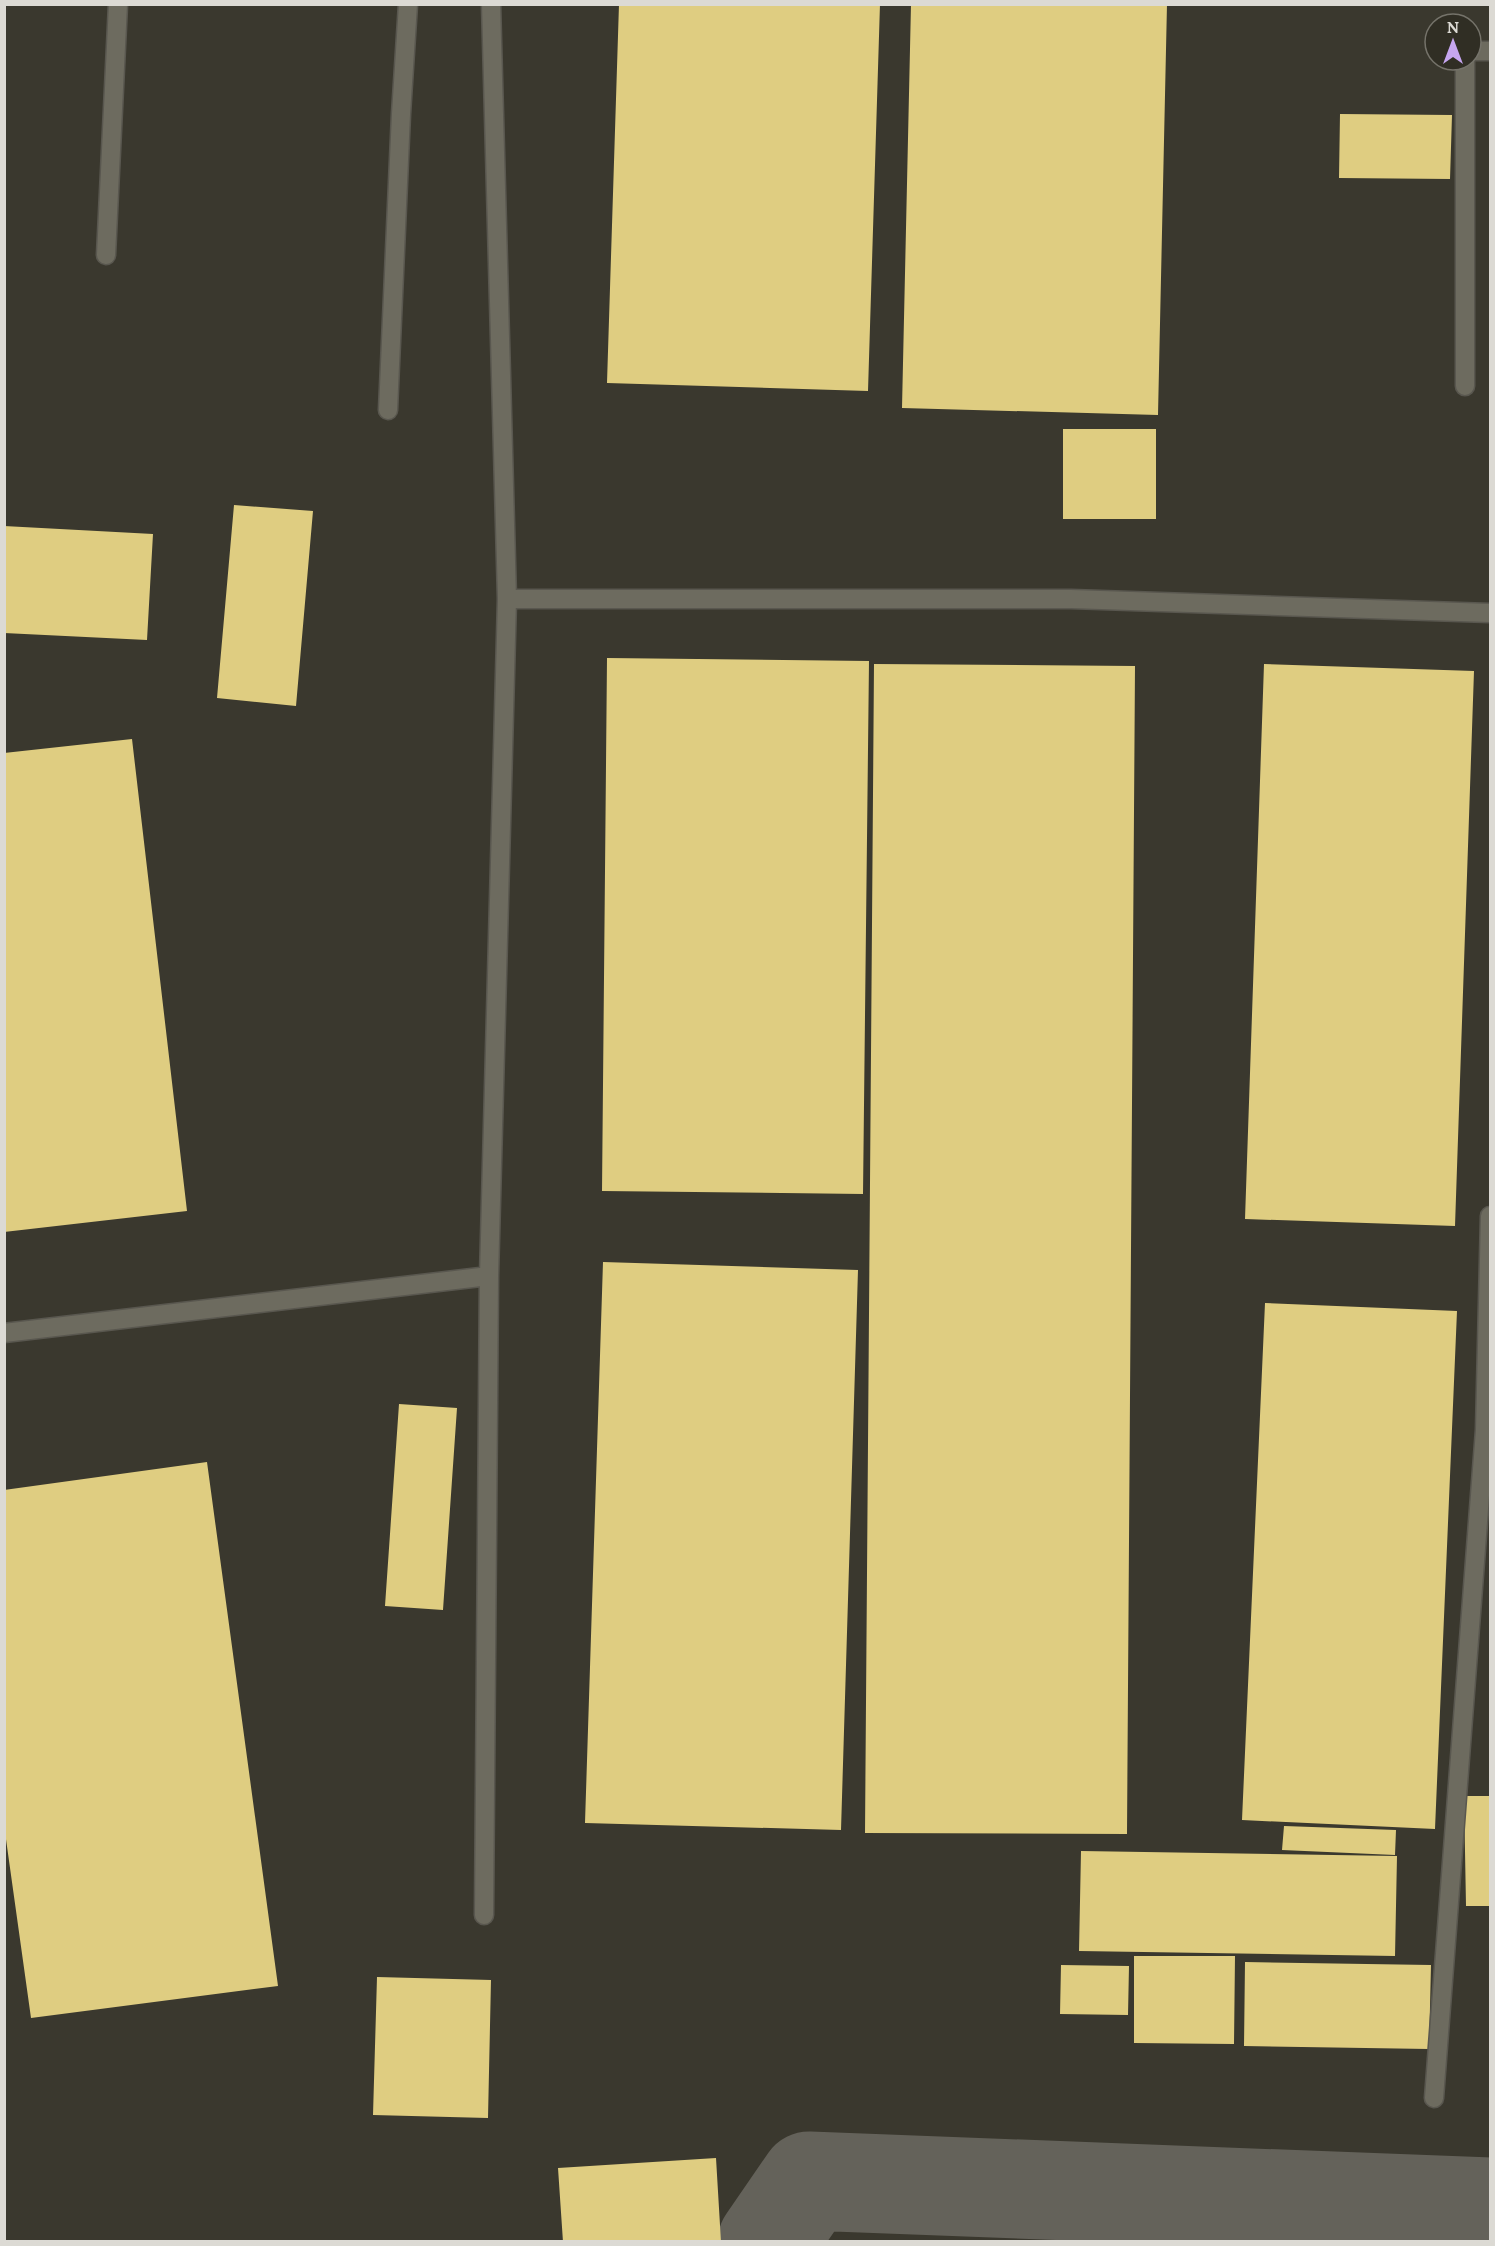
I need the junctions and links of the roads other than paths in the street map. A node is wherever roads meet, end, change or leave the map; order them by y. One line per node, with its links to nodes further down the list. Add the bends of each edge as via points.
1 (118, 4): 5 (street)
2 (408, 4): 7 (street)
3 (491, 4): 8 (street)
4 (1465, 72): 6 (street)
5 (106, 255)
6 (1465, 386)
7 (388, 410)
8 (507, 599): 9 (street, via 1071,599); 11 (street)
9 (1491, 613)
10 (1491, 1216): 13 (street)
11 (489, 1276): 12 (street); 14 (street)
12 (4, 1333)
13 (1488, 1430): 15 (street)
14 (484, 1916)
15 (1434, 2098)

